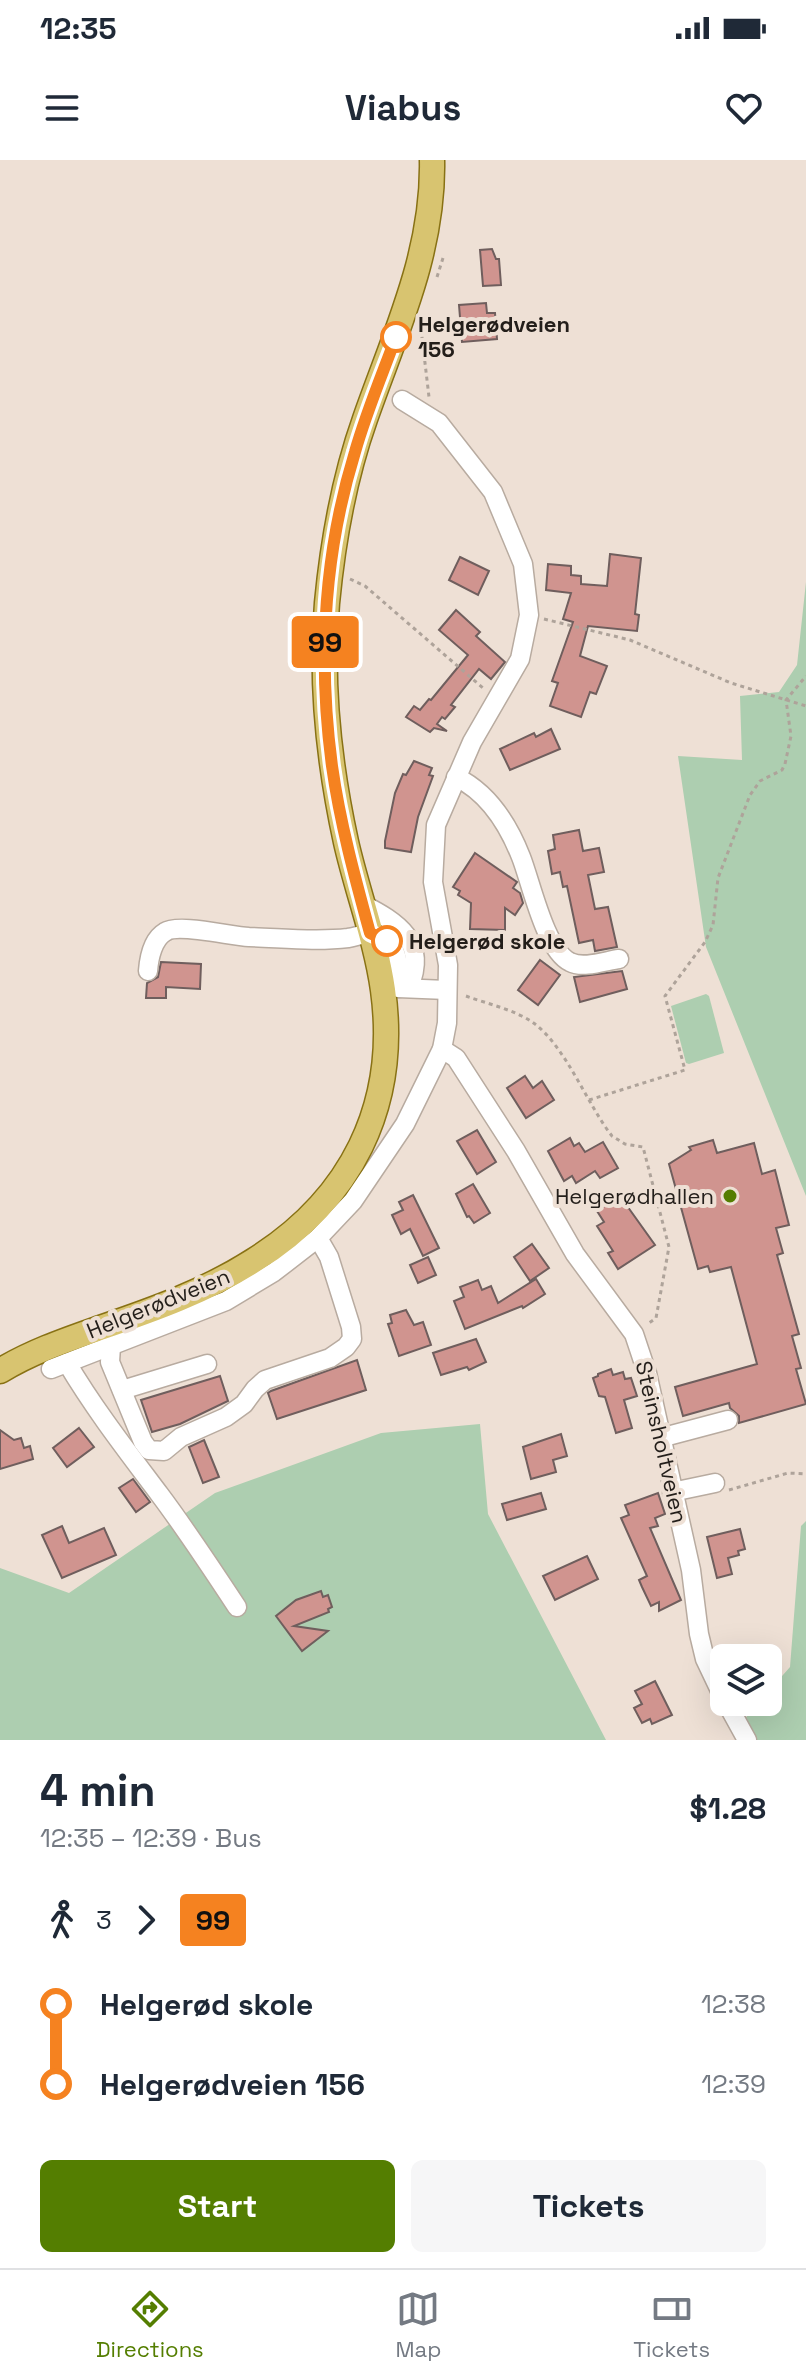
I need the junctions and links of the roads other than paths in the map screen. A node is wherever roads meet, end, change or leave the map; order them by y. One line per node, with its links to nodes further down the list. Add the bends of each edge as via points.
1 (432, 160): 4 (main road, Helgerødveien, via 420,263 354,453 329,577 328,735)
2 (402, 400): 3 (street, via 439,423 493,492 523,564 529,615 520,659)
3 (456, 777): 6 (street, via 484,796 502,821 522,859 547,931 567,962); 9 (street, via 436,825 433,847)
4 (362, 904): 5 (main road, Helgerødveien); 8 (street, via 408,935 415,972)
5 (370, 933): 7 (street, via 325,939 177,928 162,935); 8 (main road, Helgerødveien)
6 (619, 959)
7 (148, 971)
8 (397, 988): 9 (street); 14 (main road, Helgerødveien, via 376,1110 366,1137 345,1176 310,1219 222,1280)
9 (447, 990): 10 (street)
10 (442, 1049): 11 (street, via 405,1124 353,1201); 17 (street, Steinsholtveien, via 456,1058 575,1254 634,1334)
11 (318, 1238): 12 (street, via 226,1301); 15 (street, via 351,1327 346,1347 330,1358 265,1380 226,1417 181,1437 164,1451 149,1450)
12 (111, 1346): 15 (street, via 110,1362); 20 (street, via 59,1366 190,1536)
13 (207, 1364): 15 (street)
14 (0, 1371)
15 (122, 1390)
16 (728, 1420): 17 (street)
17 (660, 1438): 19 (street, Steinsholtveien)
18 (715, 1483): 19 (street)
19 (672, 1492): 21 (street, Steinsholtveien)
20 (237, 1607)
21 (710, 1669)
22 (734, 1716): 23 (street, Steinsholtveien)
23 (747, 1740)

